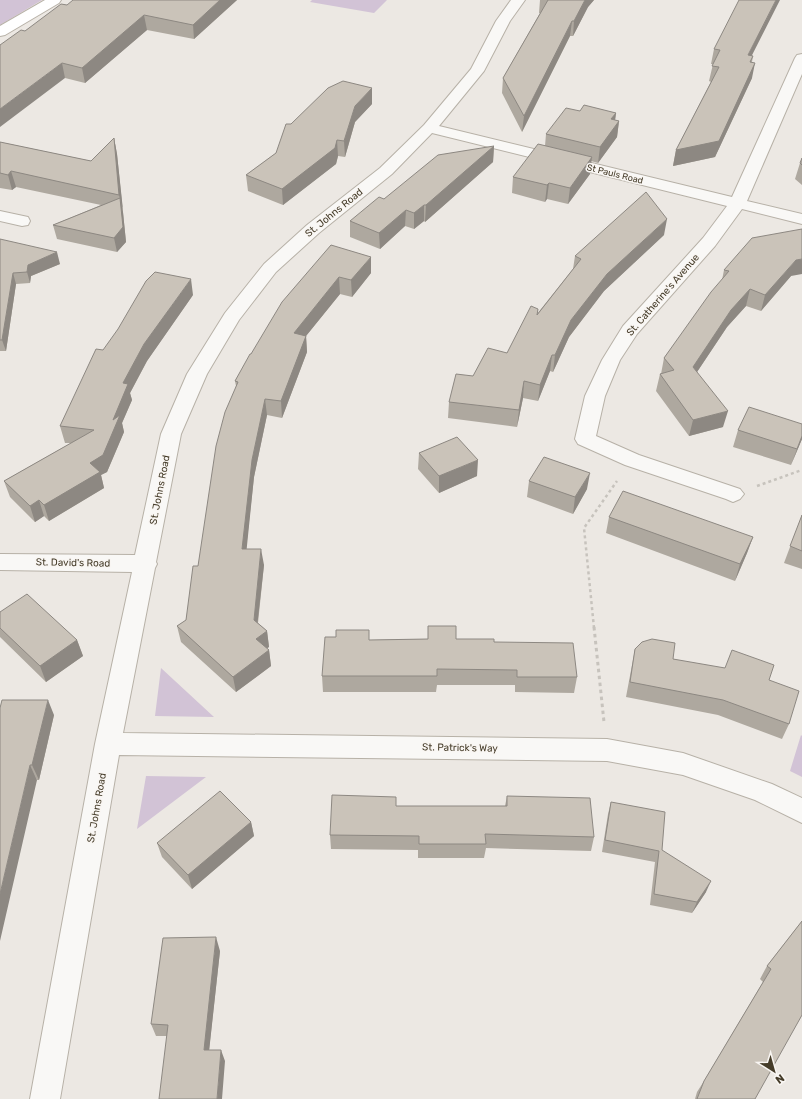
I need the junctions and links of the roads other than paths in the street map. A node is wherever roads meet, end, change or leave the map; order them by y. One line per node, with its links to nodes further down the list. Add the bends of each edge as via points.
1 (54, 0): 3 (street)
2 (518, 0): 5 (street, St. Johns Road, via 503,21 477,71)
3 (0, 32)
4 (802, 58): 6 (street, St. Catherine's Avenue)
5 (429, 128): 6 (street, St Pauls Road); 12 (street, St. Johns Road, via 386,171 313,229 270,268 231,317 197,374 171,434)
6 (737, 204): 8 (street, St Pauls Road); 10 (street, St. Catherine's Avenue, via 709,242 630,330 611,360 595,396 585,438 632,460)
7 (0, 216): 9 (street)
8 (802, 219)
9 (22, 221)
10 (733, 494)
11 (0, 562): 12 (street, St. David's Road)
12 (146, 564): 13 (street, St. Johns Road)
13 (108, 744): 14 (street, St. Patrick's Way, via 607,750 683,764 763,792); 15 (street, St. Johns Road)
14 (802, 811)
15 (45, 1099)

